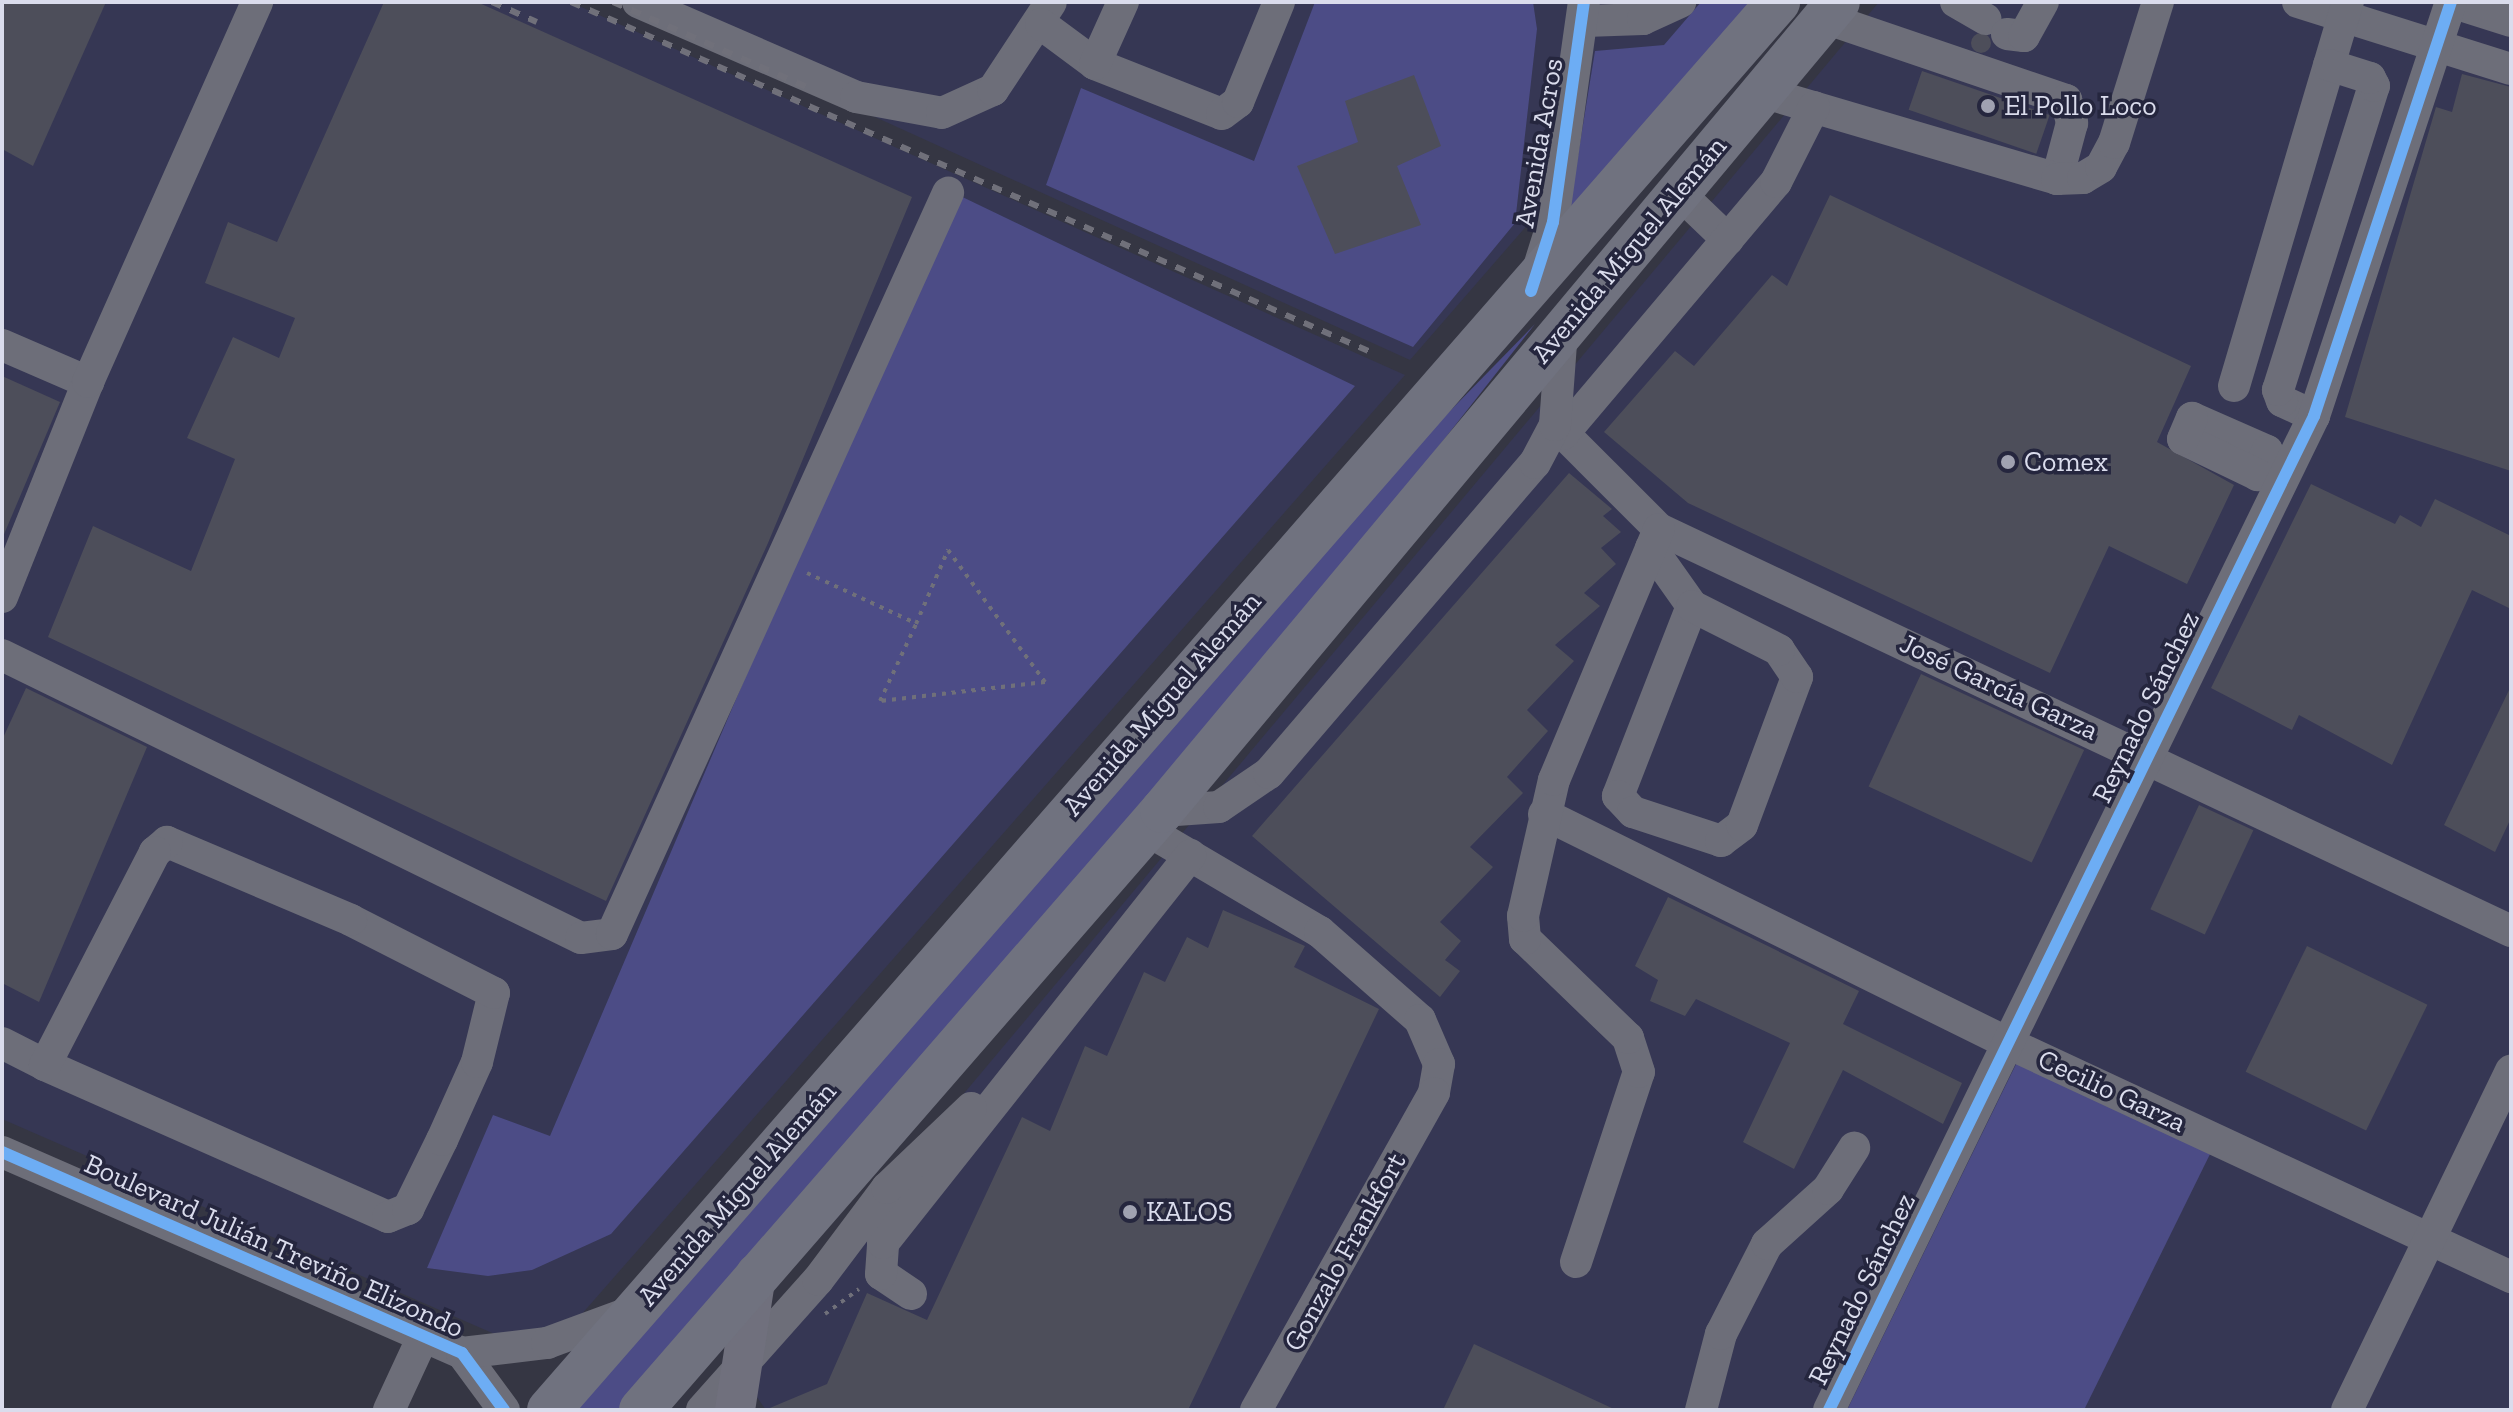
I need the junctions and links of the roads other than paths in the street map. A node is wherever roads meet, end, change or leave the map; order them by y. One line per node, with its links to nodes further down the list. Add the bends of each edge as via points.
1 (257, 2): 30 (street)
2 (638, 2): 15 (street, via 856,97 910,111 969,106 1013,67)
3 (1123, 2): 18 (street)
4 (1279, 2): 18 (street, via 1231,111 1209,112)
5 (1680, 2): 14 (street, via 1643,19)
6 (1778, 2): 27 (highway, Avenida Miguel Alemán)
7 (1956, 2): 8 (street, via 2024,36)
8 (2043, 2)
9 (2158, 2): 23 (street, via 2101,167 2083,178)
10 (2298, 2): 12 (street)
11 (2451, 2): 16 (street); 17 (street, Reynado Sánchez)
12 (2346, 9): 17 (street); 19 (street)
13 (1831, 10): 21 (highway, Avenida Miguel Alemán); 23 (street, via 2066,100 2072,123)
14 (1584, 12): 27 (street, Avenida Acros, via 1553,222)
15 (1046, 13): 18 (street)
16 (2511, 21)
17 (2438, 47): 20 (street); 32 (street, Reynado Sánchez)
18 (1095, 64)
19 (2329, 65): 31 (street); 32 (street, via 2370,78 2374,86 2278,390 2282,401)
20 (2511, 69)
21 (1762, 92): 22 (street); 24 (highway, Avenida Miguel Alemán)
22 (1814, 107): 23 (street); 26 (street, via 1776,182)
23 (2057, 179)
24 (1678, 192): 26 (street); 28 (highway, Avenida Miguel Alemán)
25 (948, 193): 37 (street, via 623,918 597,940)
26 (1728, 240): 33 (street)
27 (1531, 291): 56 (highway, Avenida Miguel Alemán, via 1242,611)
28 (1562, 330): 33 (street); 40 (highway, Avenida Miguel Alemán)
29 (2, 345): 30 (street)
30 (88, 382): 35 (street)
31 (2234, 386)
32 (2314, 416): 38 (street, Reynado Sánchez, via 2273,470)
33 (1559, 430): 34 (street); 40 (street, via 1269,773 1219,807)
34 (1655, 538): 36 (street); 38 (street, José García Garza); 39 (street)
35 (2, 597)
36 (1692, 606): 36 (street, via 1779,650 1797,677 1742,825 1721,841 1633,812 1618,796)
37 (2, 655)
38 (2149, 755): 42 (street, José García Garza); 44 (street, Reynado Sánchez)
39 (1544, 814): 44 (street, Cecilio Garza); 52 (street, via 1523,916 1525,939 1628,1038 1639,1072)
40 (1153, 820): 41 (street); 50 (highway, Avenida Miguel Alemán)
41 (1190, 855): 47 (street); 65 (street, Gonzalo Frankfort, via 1320,932 1420,1020 1437,1052 1434,1093)
42 (2511, 931)
43 (2, 1043): 45 (street)
44 (2010, 1044): 51 (street, Cecilio Garza); 67 (street, Reynado Sánchez)
45 (45, 1065): 45 (street, via 378,1214 399,1216 465,1090 494,993 365,927 167,842 155,852)
46 (2511, 1070): 51 (street)
47 (1015, 1075): 50 (street); 55 (street, via 878,1254 881,1274)
48 (1854, 1148): 66 (street, via 1828,1189 1767,1244 1721,1334)
49 (2, 1152): 57 (street, Boulevard Julián Treviño Elizondo)
50 (872, 1176): 53 (highway, Avenida Miguel Alemán); 59 (street)
51 (2432, 1237): 54 (street, Cecilio Garza); 68 (street)
52 (1576, 1262)
53 (756, 1274): 59 (main road); 63 (highway, Avenida Miguel Alemán)
54 (2511, 1277)
55 (911, 1294)
56 (636, 1310): 58 (street, Boulevard Julián Treviño Elizondo, via 547,1343); 62 (highway, Avenida Miguel Alemán)
57 (422, 1339): 58 (street, Boulevard Julián Treviño Elizondo); 60 (street)
58 (462, 1353): 61 (street, Boulevard Julián Treviño Elizondo)
59 (736, 1391): 64 (street)
60 (389, 1410)
61 (504, 1410)
62 (549, 1410)
63 (641, 1410)
64 (702, 1410)
65 (1256, 1410)
66 (1701, 1410)
67 (1829, 1410)
68 (2347, 1410)

